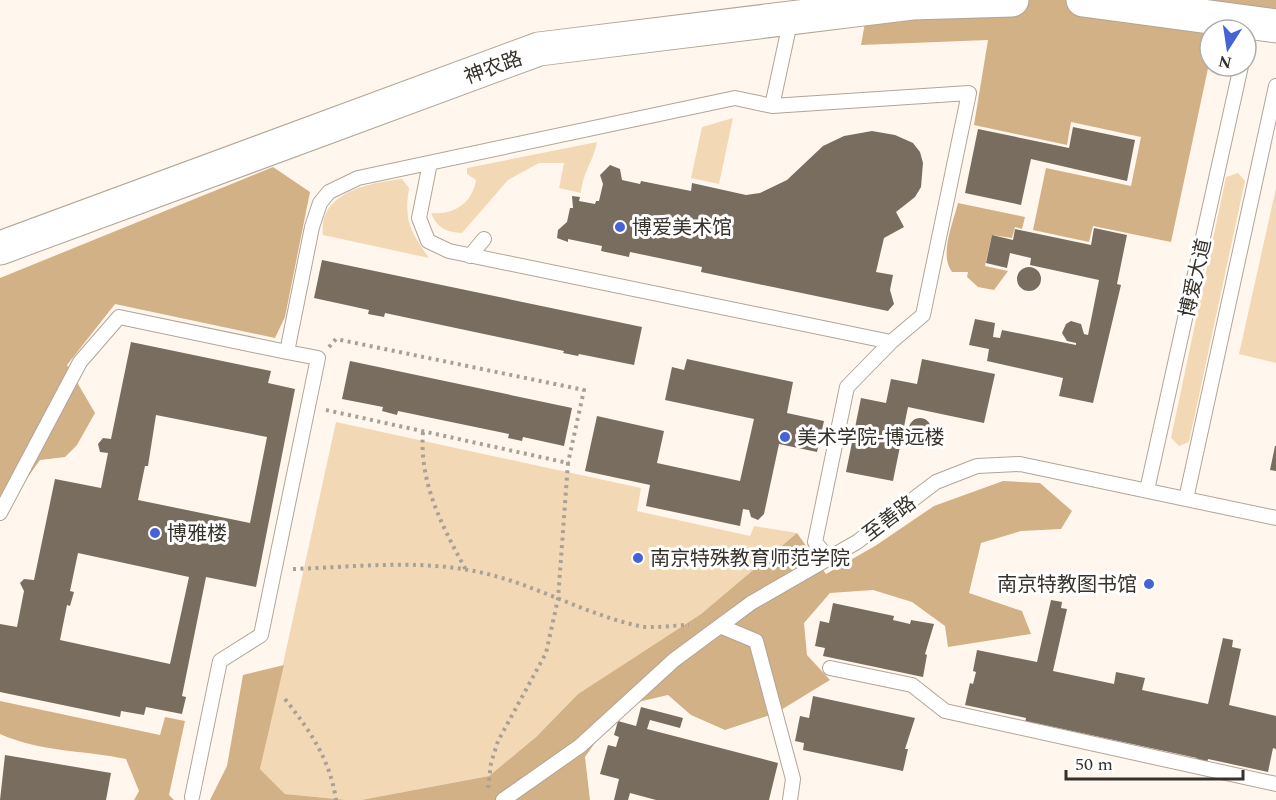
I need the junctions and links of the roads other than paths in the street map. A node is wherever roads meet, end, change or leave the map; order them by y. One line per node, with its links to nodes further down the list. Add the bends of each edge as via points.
1 (1012, 0): 3 (street, 神农路, via 912,3)
2 (1083, 0): 4 (street)
3 (791, 18): 7 (lane); 10 (street, 神农路, via 539,49)
4 (1198, 20)
5 (1238, 78): 14 (lane, 博爱大道)
6 (1276, 86): 15 (lane, 博爱大道)
7 (772, 106): 8 (lane, via 735,98); 12 (lane, via 969,93 923,315)
8 (430, 162): 11 (lane, via 419,218 428,241); 13 (lane, via 358,178 329,192 320,203)
9 (484, 239): 11 (lane)
10 (0, 248)
11 (470, 256): 12 (lane)
12 (891, 342): 18 (lane, via 847,387 815,542)
13 (287, 352): 16 (lane, via 119,317 80,362); 22 (lane, via 318,358 261,634 220,661)
14 (1147, 490): 15 (lane, 至善路); 18 (lane, 至善路, via 1020,464 977,466 936,482 857,542)
15 (1186, 499): 17 (lane, 至善路)
16 (0, 513)
17 (1276, 518)
18 (828, 558): 19 (lane, 至善路)
19 (720, 626): 23 (lane, 至善路, via 674,660 580,746); 24 (lane, via 756,641 793,779)
20 (830, 668): 21 (lane, via 912,685 945,711)
21 (1276, 784)
22 (192, 798)
23 (503, 800)
24 (790, 800)

